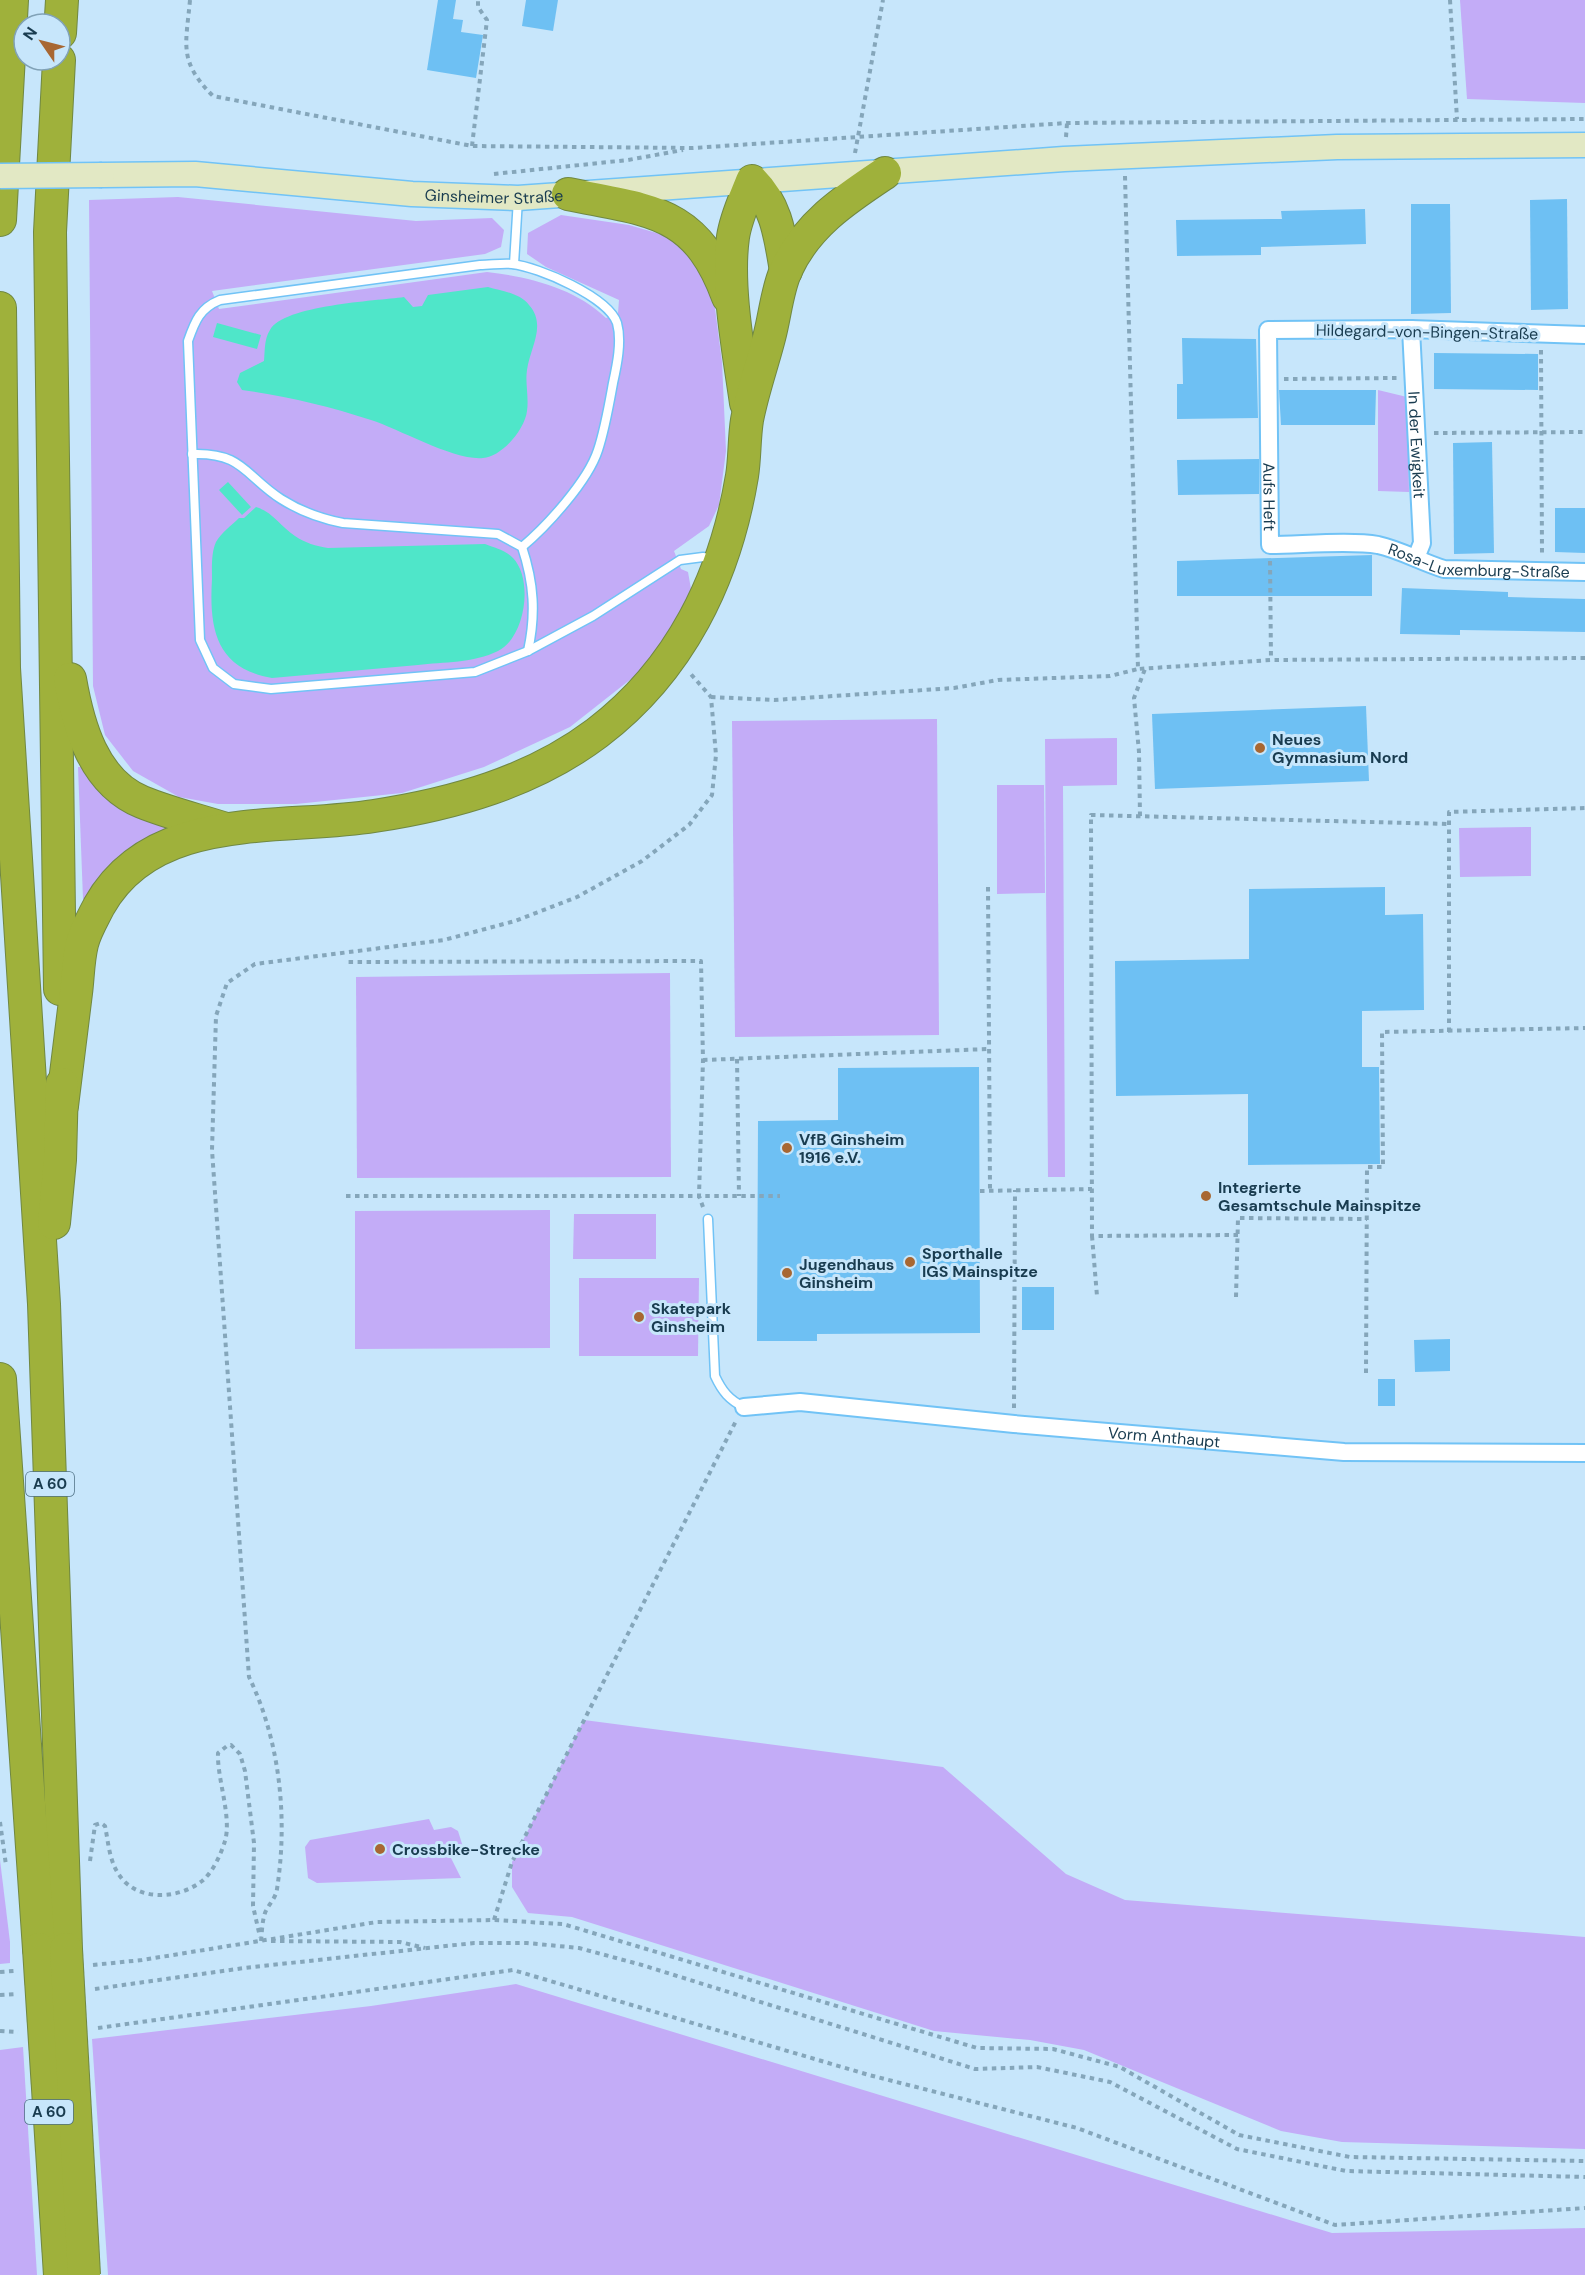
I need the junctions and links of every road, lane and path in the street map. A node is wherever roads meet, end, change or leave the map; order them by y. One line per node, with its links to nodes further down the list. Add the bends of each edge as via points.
1 (12, 0): 20 (highway)
2 (190, 0): 11 (path, via 188,62 198,82 213,96)
3 (478, 0): 11 (path, via 487,20)
4 (883, 0): 9 (path)
5 (1450, 0): 7 (path)
6 (58, 72): 41 (highway, via 50,232)
7 (1457, 119): 8 (path); 9 (path, via 1066,123)
8 (1585, 119)
9 (859, 136): 12 (path)
10 (1585, 144): 13 (main road, Ginsheimer Straße, via 1337,147)
11 (472, 146): 12 (path)
12 (693, 148): 15 (path, via 628,160)
13 (1124, 157): 14 (main road, Ginsheimer Straße); 48 (path)
14 (885, 172): 17 (main road, Ginsheimer Straße); 22 (highway, via 824,217)
15 (484, 174)
16 (0, 176): 19 (main road, Ginsheimer Straße, bridge, via 195,174 412,194)
17 (752, 181): 18 (main road, Ginsheimer Straße); 22 (highway, via 765,194 777,218); 24 (highway, via 733,238)
18 (568, 194): 19 (main road, Ginsheimer Straße); 24 (highway, via 655,212 683,226 706,249)
19 (518, 198): 21 (lane)
20 (0, 220)
21 (514, 264): 35 (lane, via 480,265 220,300 207,305 196,319 188,341); 38 (lane, via 576,288 608,307 617,324 618,361 597,452 575,489)
22 (786, 271): 31 (highway)
23 (0, 308): 77 (highway, A 60, via 4,668)
24 (733, 310): 31 (highway)
25 (1411, 328): 26 (street, Hildegard-von-Bingen-Straße); 27 (street, Hildegard-von-Bingen-Straße); 29 (street, In der Ewigkeit)
26 (1268, 330): 30 (street, Aufs Heft)
27 (1541, 333): 28 (street, Hildegard-von-Bingen-Straße); 32 (path)
28 (1585, 335)
29 (1413, 378): 30 (path); 34 (street, In der Ewigkeit)
30 (1269, 379): 36 (street, Aufs Heft)
31 (748, 418): 40 (highway, via 742,474)
32 (1541, 432): 33 (path); 34 (path); 42 (path)
33 (1585, 432)
34 (1416, 433): 39 (street, In der Ewigkeit, via 1422,543)
35 (192, 454): 38 (lane, via 212,453 234,460 281,499 322,519 498,534); 44 (lane, via 200,640 213,669 234,684 271,689 475,672)
36 (1270, 545): 37 (street, Aufs Heft); 47 (path)
37 (1375, 545): 39 (street, Rosa-Luxemburg-Straße)
38 (522, 547): 44 (lane, via 534,589 534,623)
39 (1416, 558): 42 (street, Rosa-Luxemburg-Straße, via 1444,569)
40 (722, 561): 44 (lane, via 703,556 680,560 593,616); 45 (highway, via 706,599)
41 (53, 570): 54 (highway, via 77,719 90,752 124,792 141,802); 62 (highway)
42 (1542, 571): 43 (street, Rosa-Luxemburg-Straße)
43 (1585, 572)
44 (528, 651)
45 (670, 658): 50 (path, via 694,675); 54 (highway, via 630,705 596,734 522,778 428,806 374,817)
46 (1585, 658): 47 (path)
47 (1271, 660): 49 (path)
48 (1138, 669): 49 (path); 50 (path, via 1110,676 998,680 954,688 774,700)
49 (1144, 669): 52 (path, via 1134,698)
50 (711, 697): 85 (path, via 716,755 712,795 689,825 642,861 578,897 515,921 444,940 255,964 227,983 216,1016 213,1162 249,1677 262,1704 273,1744 282,1810 277,1892 265,1913)
51 (1585, 808): 53 (path, via 1449,812)
52 (1140, 816): 53 (path); 63 (path, via 1091,815)
53 (1449, 824): 58 (path)
54 (227, 829): 62 (highway, via 162,846 140,859 105,896 82,944)
55 (988, 887): 59 (path)
56 (346, 962): 61 (path, via 701,961)
57 (1585, 1028): 58 (path)
58 (1449, 1032): 72 (path, via 1382,1032 1383,1167 1367,1167)
59 (989, 1049): 60 (path); 64 (path)
60 (736, 1059): 61 (path); 69 (path)
61 (703, 1060): 68 (path)
62 (62, 1106): 77 (highway, via 56,1214)
63 (1092, 1189): 65 (path); 74 (path)
64 (990, 1190): 65 (path); 66 (path)
65 (1015, 1190): 81 (path)
66 (980, 1191)
67 (346, 1196): 68 (path)
68 (699, 1196): 69 (path); 71 (path)
69 (739, 1196): 70 (path)
70 (780, 1196)
71 (708, 1219): 80 (lane, via 715,1376 723,1392)
72 (1367, 1219): 73 (path, via 1238,1218); 78 (path)
73 (1238, 1235): 74 (path); 76 (path)
74 (1092, 1236): 75 (path)
75 (1097, 1296)
76 (1236, 1297)
77 (44, 1304): 86 (highway, A 60)
78 (1366, 1373)
79 (0, 1379): 86 (highway, A 60)
80 (744, 1407): 81 (street, Vorm Anthaupt, via 800,1402); 84 (path, via 512,1862)
81 (1014, 1424): 82 (street, Vorm Anthaupt, via 1344,1452)
82 (1585, 1453)
83 (90, 1864): 85 (path, via 95,1825 101,1822 110,1857 124,1881 135,1888 156,1896 172,1894 202,1881 226,1839 218,1753 231,1746 240,1754 245,1771 254,1843 253,1906)
84 (494, 1920): 85 (path, via 377,1922); 97 (path, via 563,1924 615,1937 977,2048 1053,2049 1120,2067 1239,2134 1350,2157)
85 (261, 1941): 87 (path, via 400,1942); 88 (path)
86 (52, 1949): 100 (highway, A 60, bridge); 101 (highway, A 60, bridge)
87 (429, 1949): 91 (path, via 244,1968); 98 (path, via 474,1943 579,1948 975,2069 1037,2067 1110,2082 1237,2149 1335,2169)
88 (93, 1965)
89 (14, 1971): 90 (path)
90 (0, 1972)
91 (95, 1989)
92 (16, 1994): 93 (path)
93 (0, 1995)
94 (98, 2028): 99 (path, via 513,1970 869,2074 1077,2128 1335,2225)
95 (0, 2031): 96 (path)
96 (18, 2032)
97 (1585, 2161)
98 (1585, 2177)
99 (1585, 2208)
100 (60, 2275)
101 (84, 2275)

